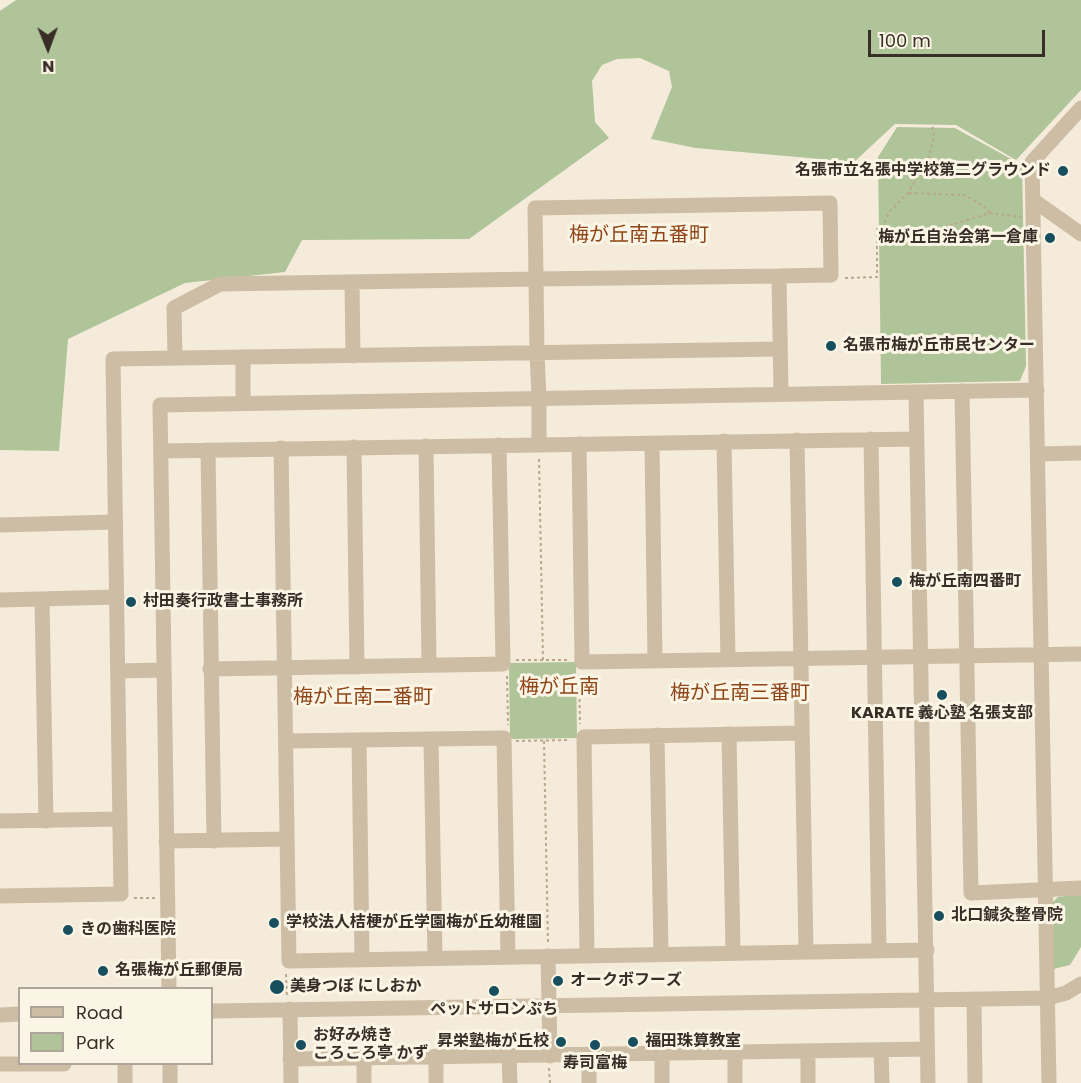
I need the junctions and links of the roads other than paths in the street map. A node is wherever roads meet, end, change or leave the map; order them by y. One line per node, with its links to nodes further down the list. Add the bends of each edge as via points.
1 (1081, 108): 2 (street, via 1032,162)
2 (1034, 200): 3 (street); 12 (street)
3 (1081, 234)
4 (779, 276): 5 (street); 5 (street, via 831,275 830,203 535,208); 7 (street)
5 (536, 279): 6 (street); 8 (street)
6 (352, 282): 9 (street); 11 (street, via 220,284 174,308)
7 (780, 349): 8 (street); 15 (street)
8 (537, 352): 9 (street); 16 (street)
9 (353, 356): 10 (street)
10 (243, 357): 11 (street); 17 (street)
11 (176, 358): 33 (street, via 113,358)
12 (1037, 390): 13 (street); 32 (street)
13 (962, 391): 14 (street); 40 (street)
14 (916, 392): 15 (street); 19 (street)
15 (781, 394): 16 (street)
16 (539, 398): 17 (street); 23 (street)
17 (243, 403): 30 (street, via 160,405)
18 (871, 439): 19 (street); 20 (street); 41 (street)
19 (917, 439): 42 (street)
20 (797, 440): 21 (street); 43 (street)
21 (724, 441): 22 (street); 44 (street)
22 (652, 443): 24 (street); 45 (street)
23 (539, 444): 24 (street); 25 (street)
24 (579, 444): 45 (street, via 582,661)
25 (499, 445): 26 (street); 46 (street, via 503,662)
26 (426, 446): 27 (street); 46 (street)
27 (354, 447): 28 (street); 47 (street)
28 (281, 448): 29 (street); 48 (street)
29 (208, 450): 30 (street); 49 (street)
30 (161, 451): 50 (street)
31 (1081, 453): 32 (street)
32 (1038, 454): 39 (street)
33 (115, 522): 34 (street); 35 (street)
34 (0, 525)
35 (117, 597): 36 (street); 51 (street)
36 (42, 599): 37 (street); 60 (street)
37 (0, 600)
38 (1081, 654): 39 (street)
39 (1041, 655): 40 (street); 65 (street)
40 (967, 656): 42 (street); 65 (street, via 970,893)
41 (874, 657): 42 (street); 43 (street); 67 (street)
42 (921, 657): 68 (street)
43 (801, 658): 44 (street); 52 (street)
44 (728, 660): 45 (street)
45 (655, 661)
46 (429, 665): 47 (street)
47 (357, 667): 48 (street)
48 (284, 668): 49 (street); 57 (street)
49 (210, 669): 63 (street)
50 (163, 670): 51 (street); 62 (street)
51 (118, 671): 58 (street)
52 (802, 733): 53 (street); 69 (street)
53 (729, 734): 54 (street); 70 (street)
54 (657, 735): 71 (street); 72 (street, via 581,739)
55 (359, 740): 56 (street); 57 (street); 76 (street)
56 (431, 740): 74 (street, via 507,740); 75 (street)
57 (286, 741): 61 (street)
58 (120, 819): 60 (street); 66 (street, via 121,894)
59 (0, 821): 60 (street)
60 (46, 821)
61 (287, 839): 63 (street); 76 (street, via 289,961)
62 (166, 841): 63 (street); 78 (street)
63 (214, 841)
64 (1081, 888): 65 (street)
65 (1046, 891): 79 (street)
66 (0, 896)
67 (879, 950): 68 (street); 69 (street)
68 (927, 950): 80 (street)
69 (806, 951): 70 (street)
70 (733, 953): 71 (street)
71 (661, 954): 72 (street)
72 (587, 955): 73 (street)
73 (548, 956): 74 (street); 82 (street)
74 (508, 957): 75 (street)
75 (435, 958): 76 (street)
76 (362, 959)
77 (1081, 984): 79 (street)
78 (169, 987)
79 (1048, 998): 81 (street); 115 (street)
80 (927, 999): 81 (street); 82 (street); 87 (street)
81 (974, 999): 114 (street)
82 (549, 1005): 83 (street); 95 (street)
83 (289, 1010): 84 (street); 97 (street)
84 (213, 1011)
85 (18, 1014): 86 (street)
86 (0, 1015)
87 (927, 1049): 88 (street); 113 (street)
88 (882, 1050): 89 (street); 112 (street)
89 (808, 1051): 90 (street); 111 (street)
90 (735, 1052): 91 (street); 110 (street)
91 (662, 1053): 92 (street); 109 (street)
92 (589, 1055): 95 (street); 108 (street)
93 (436, 1056): 94 (street); 96 (street); 106 (street)
94 (509, 1056): 95 (street); 107 (street)
95 (550, 1056)
96 (364, 1058): 97 (street); 105 (street)
97 (290, 1059): 104 (street)
98 (0, 1065): 99 (street)
99 (18, 1065)
100 (125, 1065): 102 (street)
101 (170, 1065): 103 (street)
102 (125, 1083)
103 (170, 1083)
104 (291, 1083)
105 (364, 1083)
106 (436, 1083)
107 (510, 1083)
108 (589, 1083)
109 (662, 1083)
110 (735, 1083)
111 (808, 1083)
112 (882, 1083)
113 (928, 1083)
114 (975, 1083)
115 (1049, 1083)

